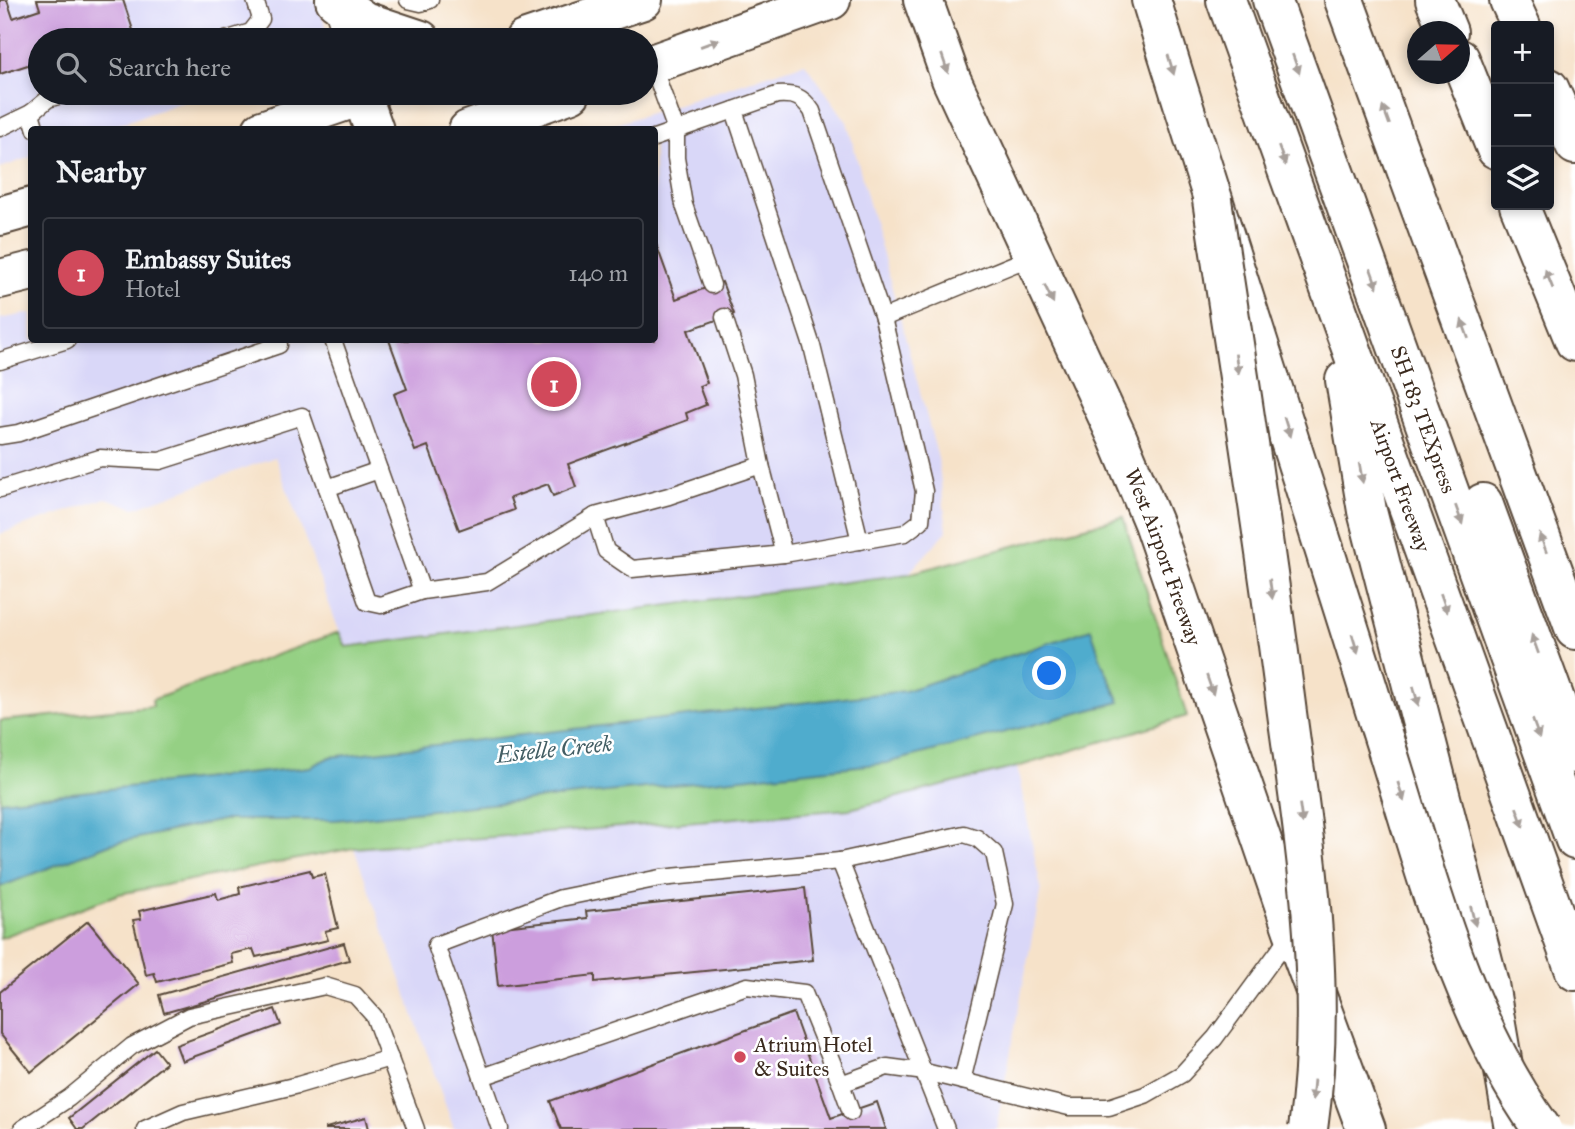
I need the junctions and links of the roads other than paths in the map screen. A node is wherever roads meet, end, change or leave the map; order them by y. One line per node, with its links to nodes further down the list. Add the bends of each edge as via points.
1 (255, 0): 16 (lane, via 261,19)
2 (330, 0): 17 (lane)
3 (335, 0): 18 (main road, via 363,21)
4 (408, 0): 5 (lane)
5 (430, 0)
6 (643, 0): 19 (main road)
7 (831, 0): 20 (main road, one-way to 7)
8 (923, 0): 41 (main road, West Airport Freeway, one-way to 41, via 951,79)
9 (1152, 0): 37 (main road, one-way to 37)
10 (1226, 0): 45 (main road, Airport Freeway, one-way to 45)
11 (1272, 0): 64 (main road, SH 183 TEXpress, one-way to 64)
12 (1299, 0): 63 (main road, SH 183 TEXpress, one-way to 12)
13 (1344, 0): 62 (main road, one-way to 13)
14 (1435, 0): 15 (main road)
15 (1444, 21)
16 (254, 28)
17 (339, 28)
18 (384, 28)
19 (560, 28)
20 (658, 62)
21 (1470, 84): 36 (main road)
22 (658, 87): 33 (lane)
23 (1554, 99): 35 (main road)
24 (41, 105): 28 (lane)
25 (359, 105): 30 (main road)
26 (538, 105): 31 (main road)
27 (734, 110): 33 (lane); 47 (lane, via 792,94 812,111); 59 (lane, via 812,346)
28 (31, 113): 29 (lane); 32 (lane)
29 (35, 126)
30 (278, 126)
31 (479, 126)
32 (0, 128)
33 (676, 130): 34 (lane); 44 (lane, via 684,205)
34 (658, 137)
35 (1575, 145)
36 (1495, 147)
37 (1212, 200): 79 (main road, one-way to 79, bridge, via 1262,524 1312,901 1318,1008); 82 (main road, one-way to 82, bridge, via 1437,906 1498,1056)
38 (28, 208): 40 (main road)
39 (1521, 210): 48 (main road, one-way to 39)
40 (0, 216)
41 (1031, 257): 47 (lane); 66 (main road, West Airport Freeway, one-way to 66, via 1153,523)
42 (28, 272): 43 (main road)
43 (0, 279)
44 (712, 285)
45 (1329, 285): 67 (main road, Airport Freeway, one-way to 67); 81 (main road, one-way to 81, via 1367,512 1489,984)
46 (724, 317): 54 (lane, via 743,375)
47 (883, 318): 59 (lane, via 925,508 921,521 905,533)
48 (1575, 342)
49 (57, 343): 52 (lane)
50 (278, 343): 53 (lane)
51 (334, 343): 55 (lane)
52 (0, 361)
53 (0, 436)
54 (761, 465): 58 (lane); 60 (lane)
55 (379, 470): 56 (lane); 61 (lane)
56 (327, 488): 57 (lane, via 302,416 160,461 100,458); 61 (lane, via 367,602 381,605)
57 (0, 489)
58 (595, 516): 60 (lane, via 606,551 632,569); 61 (lane, via 487,582)
59 (860, 541): 60 (lane)
60 (784, 554)
61 (422, 591)
62 (1575, 630)
63 (1575, 754)
64 (1575, 840)
65 (840, 861): 69 (lane); 70 (lane, via 660,878 574,895 436,945); 71 (lane, via 964,834 995,853 1004,904)
66 (1293, 932): 71 (lane, via 1216,1038 1182,1074 1145,1096 1109,1107 1069,1107); 80 (main road, West Airport Freeway)
67 (1575, 971)
68 (390, 1058): 74 (lane, via 374,1016 355,995 325,986 314,988 188,1017 132,1046 69,1098); 75 (lane, via 183,1112); 76 (lane)
69 (925, 1072): 71 (lane); 72 (lane, via 887,1067); 78 (lane)
70 (482, 1077): 72 (lane, via 747,986 804,993); 77 (lane)
71 (962, 1081)
72 (841, 1084): 73 (lane)
73 (851, 1112)
74 (22, 1129)
75 (145, 1129)
76 (416, 1129)
77 (500, 1129)
78 (946, 1129)
79 (1308, 1129)
80 (1366, 1129)
81 (1514, 1129)
82 (1542, 1129)

